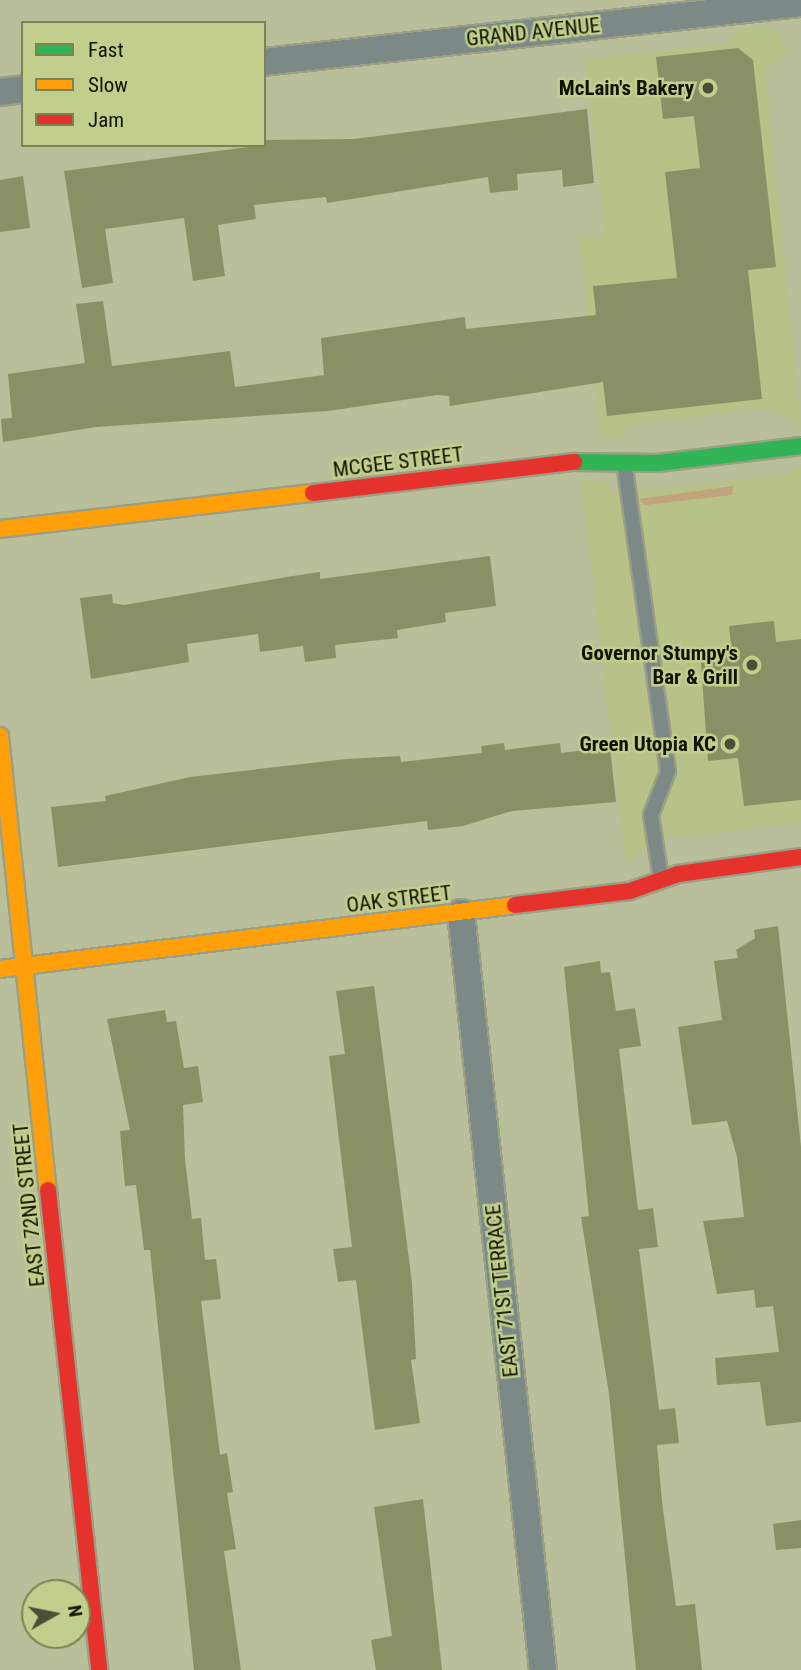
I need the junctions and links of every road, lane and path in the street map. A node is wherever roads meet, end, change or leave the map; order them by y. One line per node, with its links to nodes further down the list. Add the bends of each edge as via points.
1 (801, 3): 2 (street, GRAND AVENUE)
2 (266, 62)
3 (21, 89): 4 (street)
4 (0, 92)
5 (801, 446): 6 (street, MCGEE STREET, via 658,463)
6 (624, 461): 7 (street, MCGEE STREET); 10 (lane, via 668,771 651,815)
7 (0, 529)
8 (0, 736): 12 (street, EAST 72ND STREET)
9 (801, 857): 10 (street, OAK STREET)
10 (661, 880): 11 (street, OAK STREET, via 630,891)
11 (461, 912): 12 (street, OAK STREET); 15 (street, EAST 71ST TERRACE)
12 (24, 966): 13 (street, OAK STREET); 14 (street, EAST 72ND STREET)
13 (0, 969)
14 (99, 1670)
15 (543, 1670)

